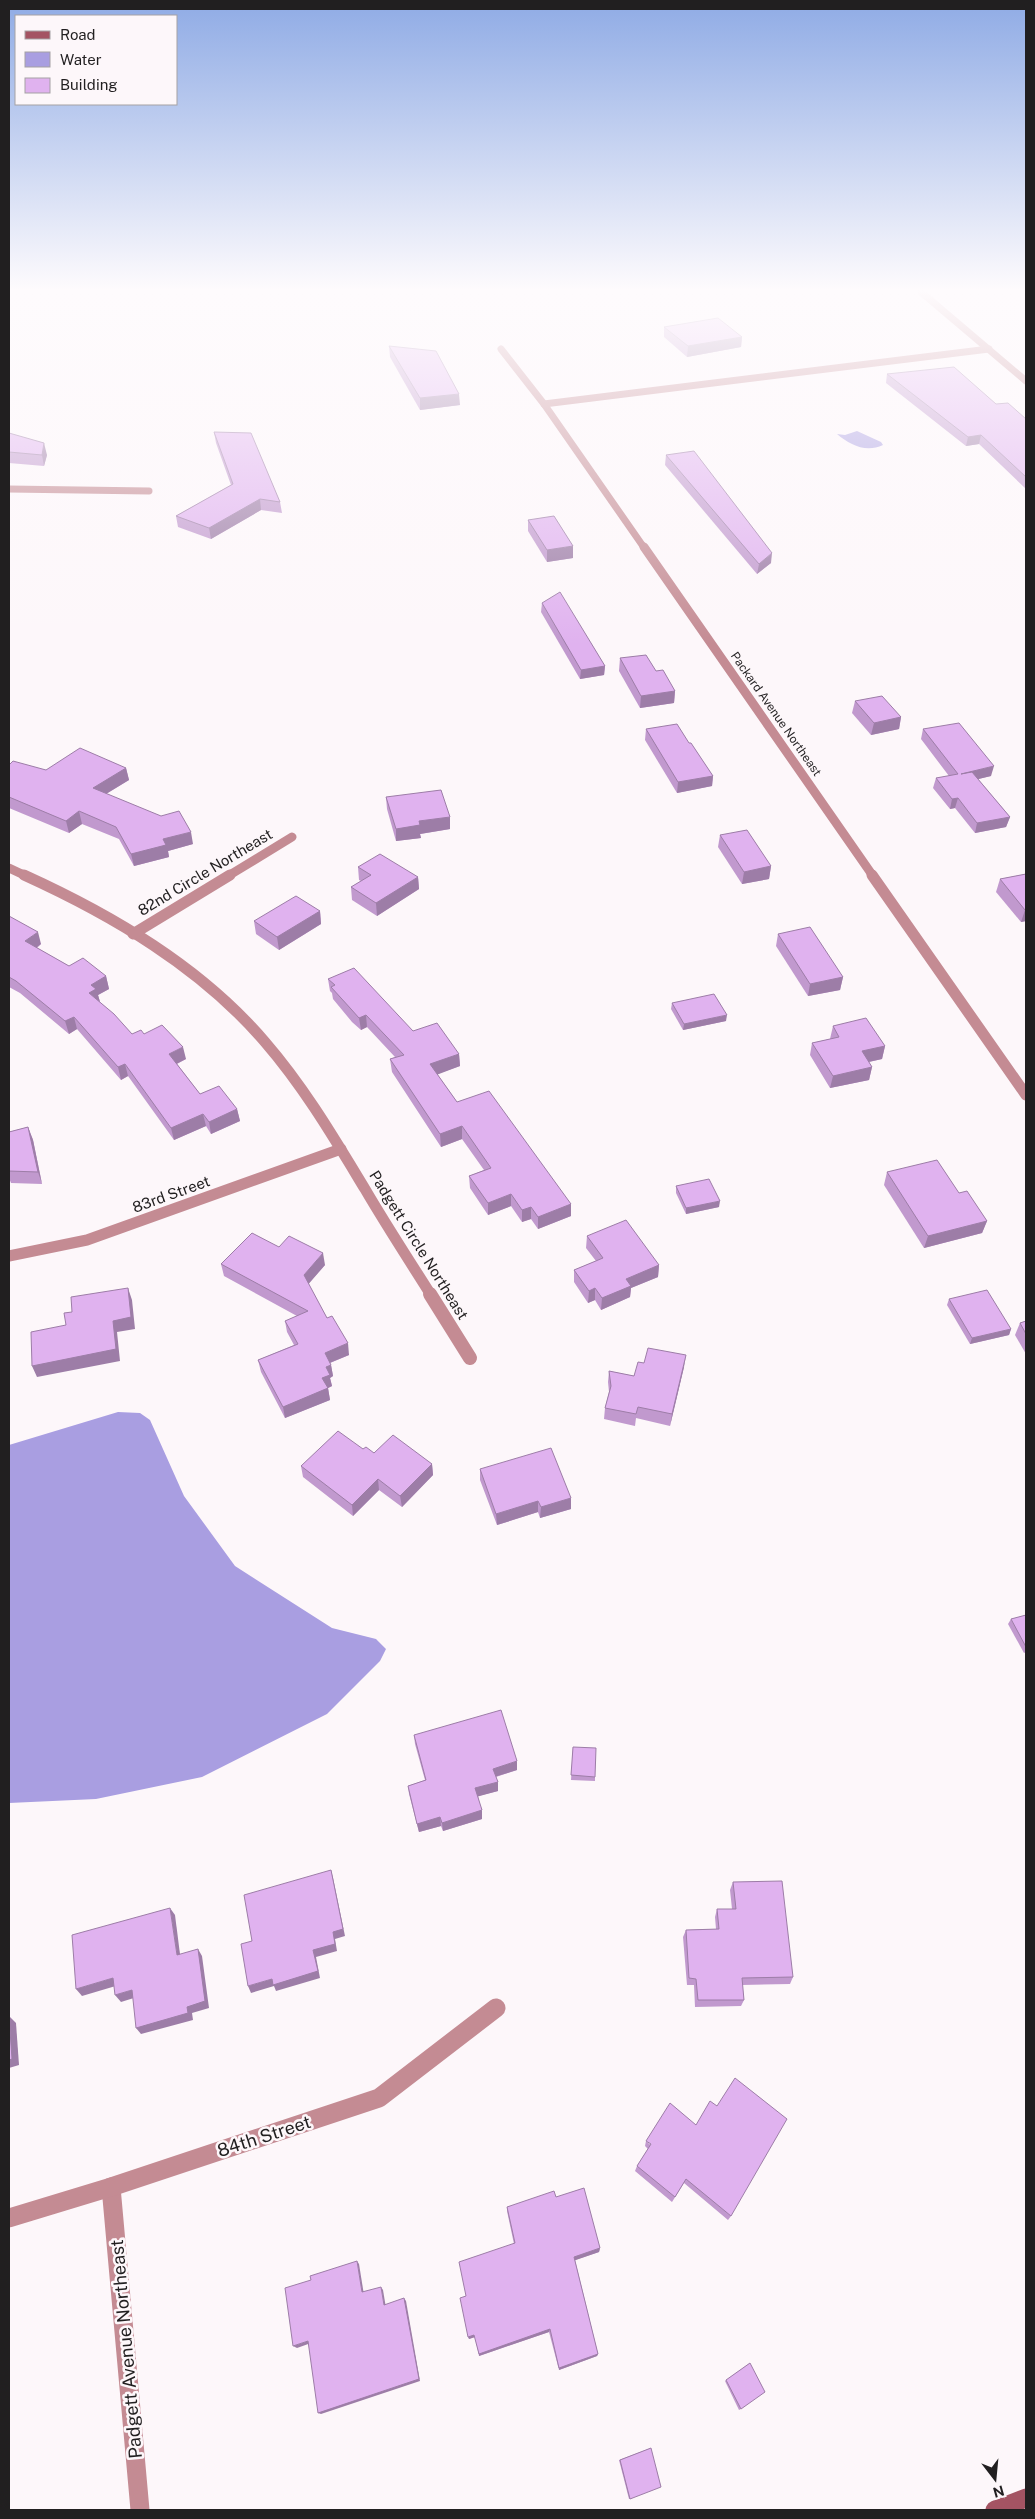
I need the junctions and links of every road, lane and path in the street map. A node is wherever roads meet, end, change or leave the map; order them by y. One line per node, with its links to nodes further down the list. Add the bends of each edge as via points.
1 (548, 410): 7 (street, Packard Avenue Northeast)
2 (9, 489): 3 (street)
3 (149, 490)
4 (292, 837): 6 (street, 82nd Circle Northeast)
5 (9, 868): 6 (street, via 90,907)
6 (133, 934): 8 (street, via 181,967 263,1040 295,1080)
7 (1026, 1095)
8 (341, 1149): 9 (street, 83rd Street, via 87,1240); 10 (street, Padgett Circle Northeast)
9 (9, 1256)
10 (470, 1358)
11 (496, 2008): 12 (street, 84th Street, via 379,2098)
12 (111, 2187): 13 (street, 84th Street); 15 (street, Padgett Avenue Northeast)
13 (9, 2218)
14 (1026, 2498): 16 (street)
15 (140, 2510)
16 (995, 2510)

